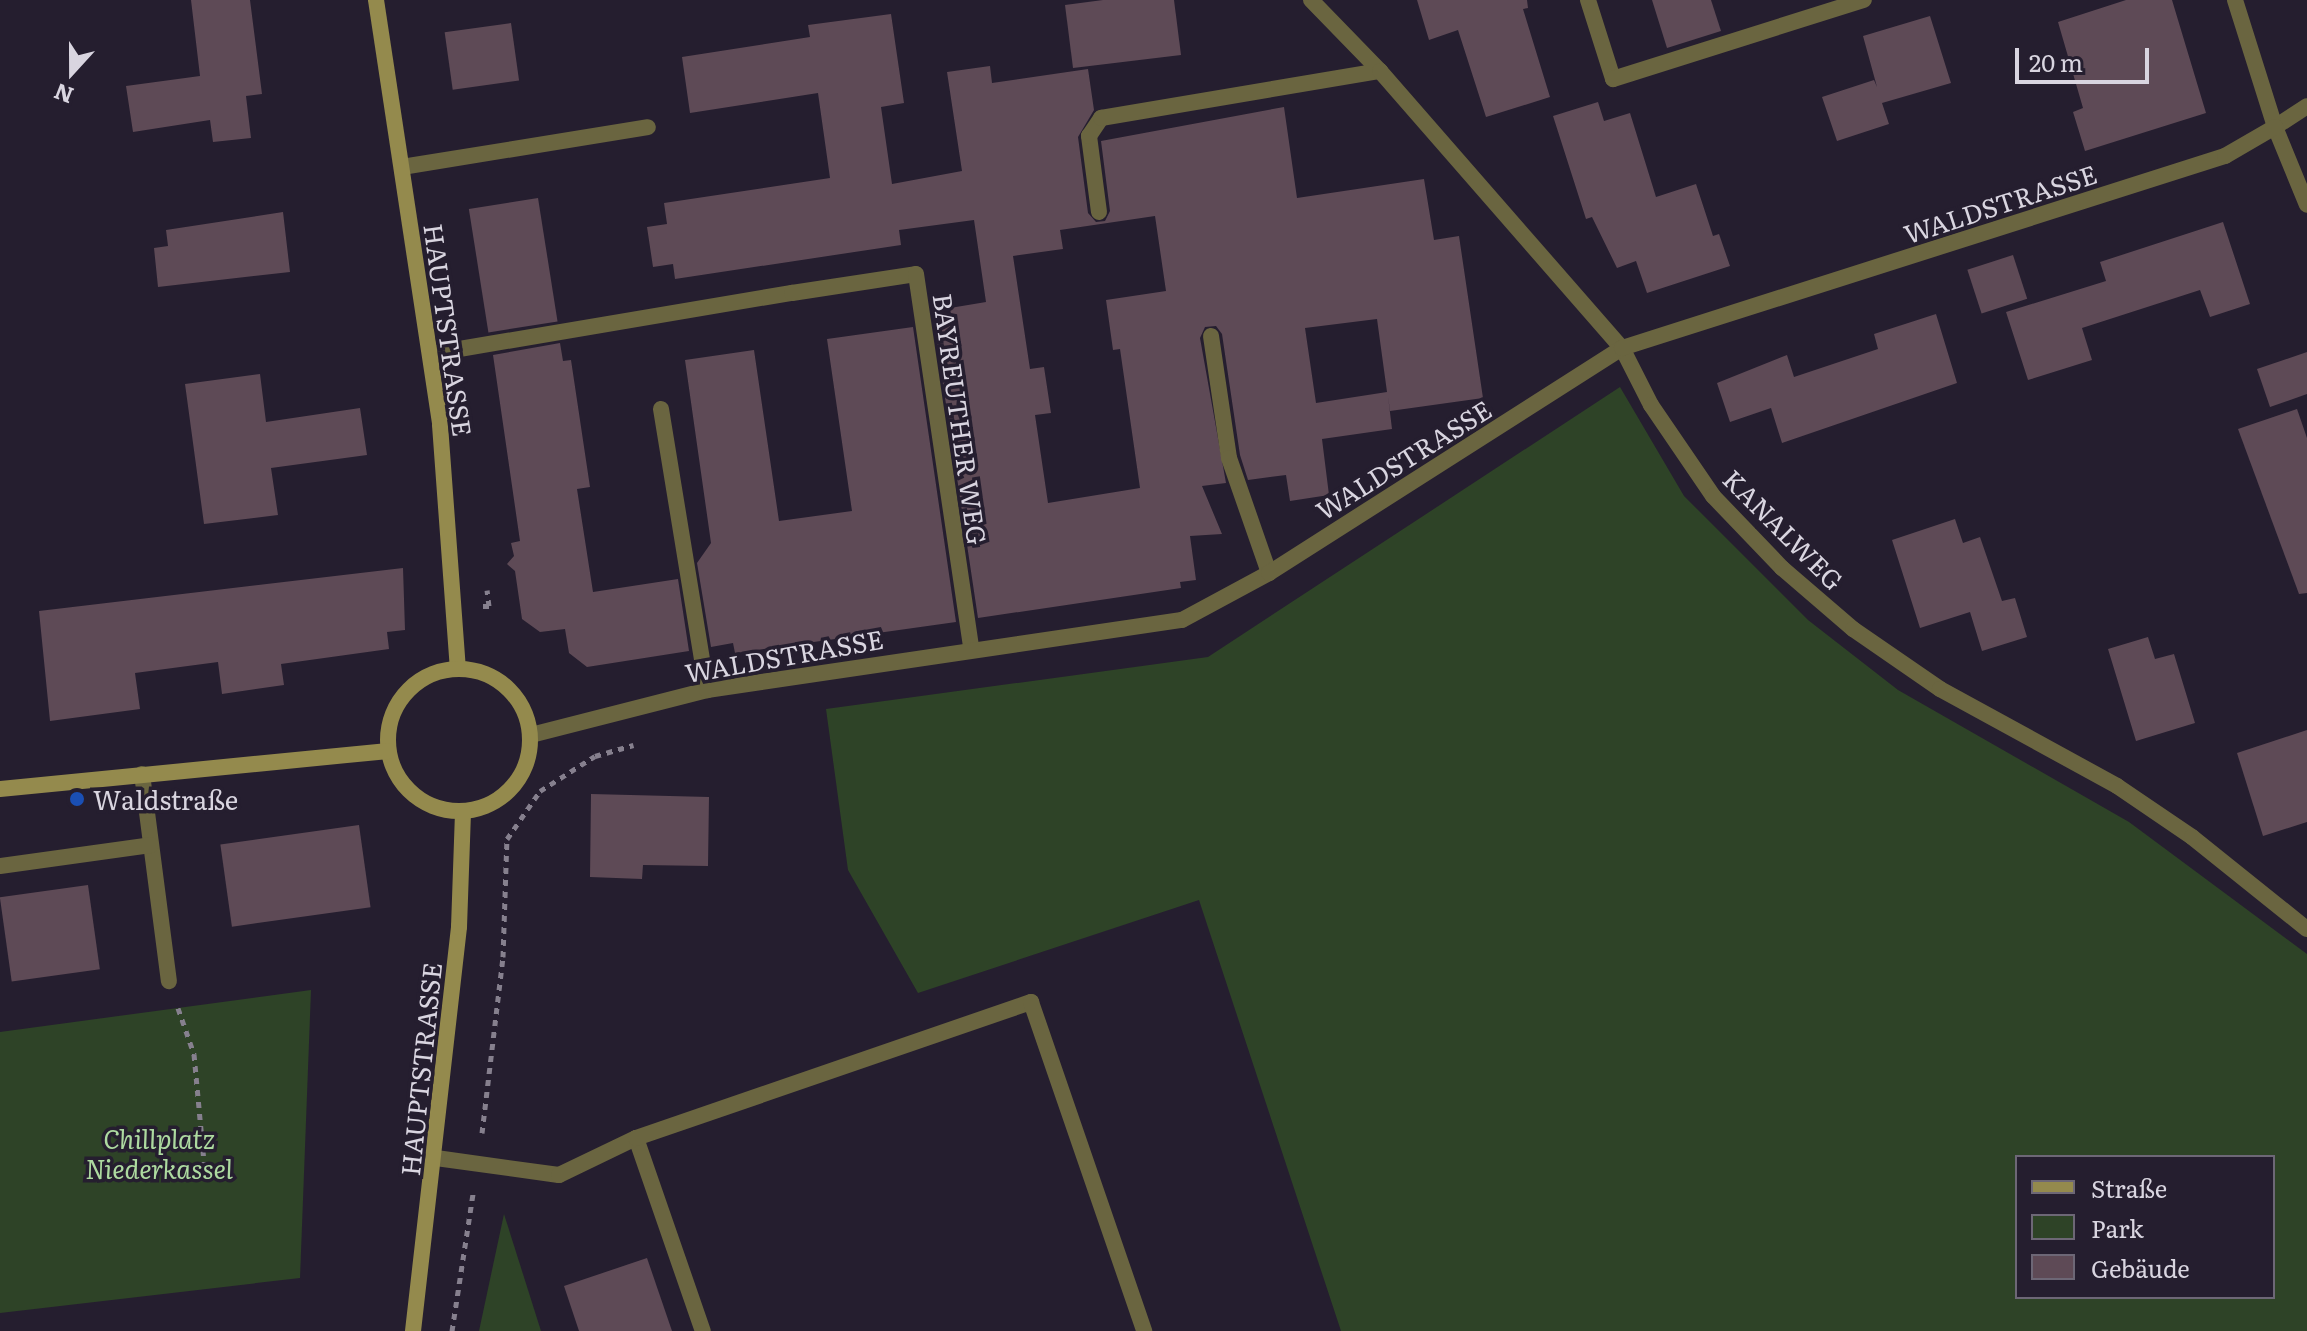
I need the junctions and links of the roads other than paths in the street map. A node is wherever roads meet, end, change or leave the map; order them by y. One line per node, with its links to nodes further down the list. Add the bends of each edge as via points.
1 (376, 0): 11 (street, HAUPTSTRASSE)
2 (1311, 0): 7 (street, KANALWEG)
3 (1588, 0): 6 (street, via 1613,79)
4 (1864, 0): 6 (street)
5 (2235, 0): 10 (street)
6 (1828, 5)
7 (1380, 71): 13 (street, via 1101,118 1089,136); 15 (street, KANALWEG)
8 (2307, 106): 10 (street, WALDSTRASSE)
9 (648, 127): 11 (street)
10 (2275, 127): 12 (street); 15 (street, WALDSTRASSE, via 2225,156)
11 (402, 167): 16 (street, HAUPTSTRASSE)
12 (2307, 205)
13 (1099, 212)
14 (1211, 336): 18 (street, via 1229,458)
15 (1622, 348): 18 (street, WALDSTRASSE); 29 (street, KANALWEG, via 1651,405 1713,496 1782,568 1853,629 1940,689 2117,786 2192,837)
16 (430, 354): 19 (street, BAYREUTHER WEG, via 916,274); 20 (street, HAUPTSTRASSE)
17 (661, 409): 21 (street)
18 (1269, 573): 19 (street, WALDSTRASSE, via 1182,620)
19 (971, 648): 21 (street, WALDSTRASSE)
20 (458, 668): 22 (street, via 485,672 508,687 524,708); 23 (street, via 434,672 397,703)
21 (707, 690): 22 (street, WALDSTRASSE)
22 (531, 735): 26 (street, via 527,763 514,788 491,805)
23 (388, 751): 24 (street); 26 (street, via 397,776 414,796 437,808)
24 (142, 774): 25 (street); 27 (street)
25 (0, 789)
26 (463, 812): 32 (street, HAUPTSTRASSE, via 459,927)
27 (151, 845): 28 (street); 30 (street)
28 (0, 866)
29 (2307, 929)
30 (169, 981)
31 (636, 1138): 32 (street, via 559,1175); 34 (street); 35 (street, via 1031,1002)
32 (436, 1158): 33 (street, HAUPTSTRASSE)
33 (413, 1331)
34 (703, 1331)
35 (1144, 1331)

